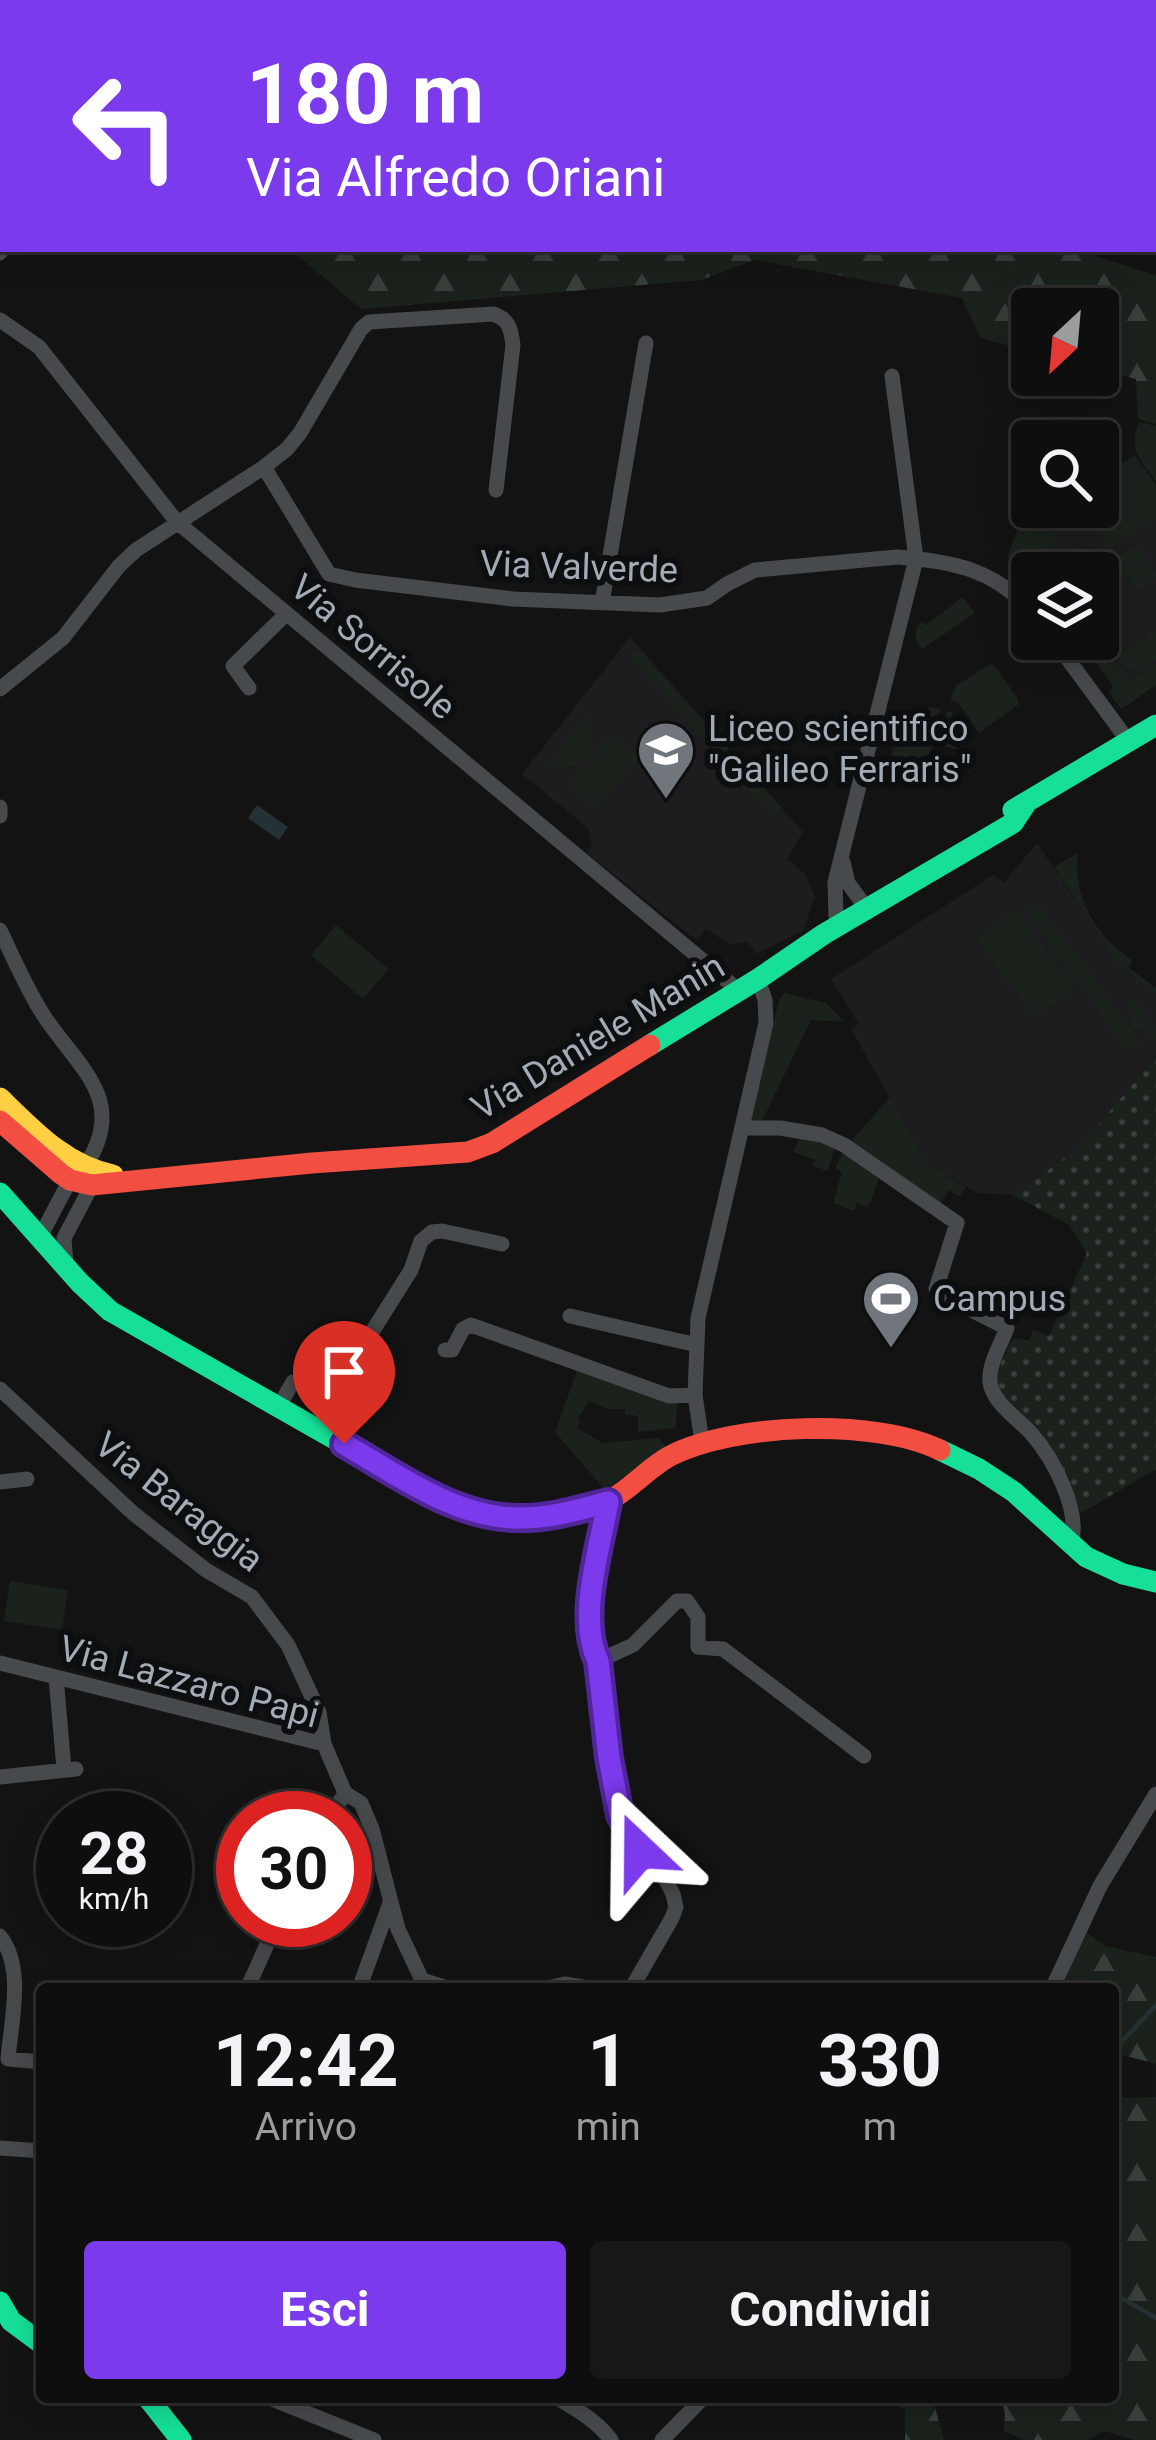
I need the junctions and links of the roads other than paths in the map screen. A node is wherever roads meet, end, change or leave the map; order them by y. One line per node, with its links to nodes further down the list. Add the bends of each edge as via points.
1 (0, 320): 6 (street, Via Sorrisole, via 39,346)
2 (646, 343): 9 (street)
3 (892, 376): 7 (street)
4 (264, 466): 5 (street, via 300,433 369,322 493,314 508,322 513,345); 6 (street); 9 (street, Via Valverde, via 329,574)
5 (496, 490)
6 (177, 522): 10 (street, Via Sorrisole); 13 (street, via 119,566 63,638)
7 (916, 559): 8 (street, Via Valverde, via 986,574); 9 (street, Via Valverde, via 754,570 685,603); 16 (street)
8 (1011, 591)
9 (602, 603)
10 (286, 614): 12 (street, via 233,666); 20 (street, Via Sorrisole)
11 (1069, 660): 15 (street)
12 (249, 688)
13 (0, 689)
14 (1156, 724): 15 (main road, Via Daniele Manin)
15 (1129, 742): 17 (main road, Via Daniele Manin, via 1025,805 1013,823)
16 (842, 860): 17 (street); 18 (street, via 834,893)
17 (866, 909): 18 (main road, Via Daniele Manin)
18 (840, 926): 20 (main road, Via Daniele Manin)
19 (0, 930): 24 (street, via 43,1015 92,1078 102,1108)
20 (748, 984): 23 (street, via 765,1000 766,1023); 24 (main road, Via Daniele Manin, via 468,1152)
21 (0, 1098): 24 (main road, Via Daniele Manin)
22 (0, 1121): 24 (main road)
23 (742, 1128): 30 (street); 39 (street, via 823,1135 957,1223 936,1289 1007,1328 991,1388 1035,1438 1070,1500)
24 (82, 1178): 26 (street); 28 (street, via 64,1238)
25 (0, 1193): 26 (main road)
26 (40, 1237): 28 (main road)
27 (502, 1244): 34 (street, via 432,1232 341,1381 322,1392 293,1382)
28 (68, 1273): 34 (main road, via 110,1311)
29 (570, 1316): 30 (street)
30 (697, 1345): 33 (street)
31 (445, 1350): 33 (street, via 471,1325 669,1396)
32 (0, 1389): 44 (street, Via Baraggia, via 134,1514 252,1598 288,1645 320,1712)
33 (695, 1396): 35 (street)
34 (279, 1406): 38 (main road, via 464,1509 513,1519)
35 (702, 1442): 38 (main road); 39 (main road, via 827,1429 906,1436 996,1479)
36 (27, 1479): 37 (street)
37 (0, 1482)
38 (608, 1502): 41 (street, via 588,1626)
39 (1070, 1546): 40 (main road, via 1102,1567)
40 (1156, 1582)
41 (598, 1661): 45 (street, via 633,1645 686,1601 698,1617 698,1647 723,1649); 56 (street, via 620,1815 676,1907)
42 (0, 1663): 43 (street, Via Lazzaro Papi)
43 (56, 1677): 44 (street, Via Lazzaro Papi); 46 (street, via 70,1769)
44 (324, 1744): 47 (street, Via Lazzaro Papi)
45 (864, 1756)
46 (0, 1777)
47 (344, 1791)
48 (1156, 1794): 57 (street)
49 (372, 1836): 50 (street, Via Lazzaro Papi)
50 (391, 1900): 54 (street); 55 (street, Via Lazzaro Papi)
51 (0, 1936): 58 (street, via 14,1972 8,2060)
52 (266, 1947): 53 (street)
53 (250, 1983)
54 (361, 1983)
55 (420, 1983)
56 (635, 1983)
57 (1055, 1983)
58 (36, 2062)
59 (0, 2148): 60 (street)
60 (36, 2151)
61 (0, 2302): 62 (main road)
62 (36, 2340)
63 (152, 2403): 67 (main road)
64 (282, 2403): 68 (street)
65 (566, 2403): 69 (street)
66 (698, 2403): 70 (street)
67 (181, 2440)
68 (374, 2440)
69 (611, 2440)
70 (662, 2440)

